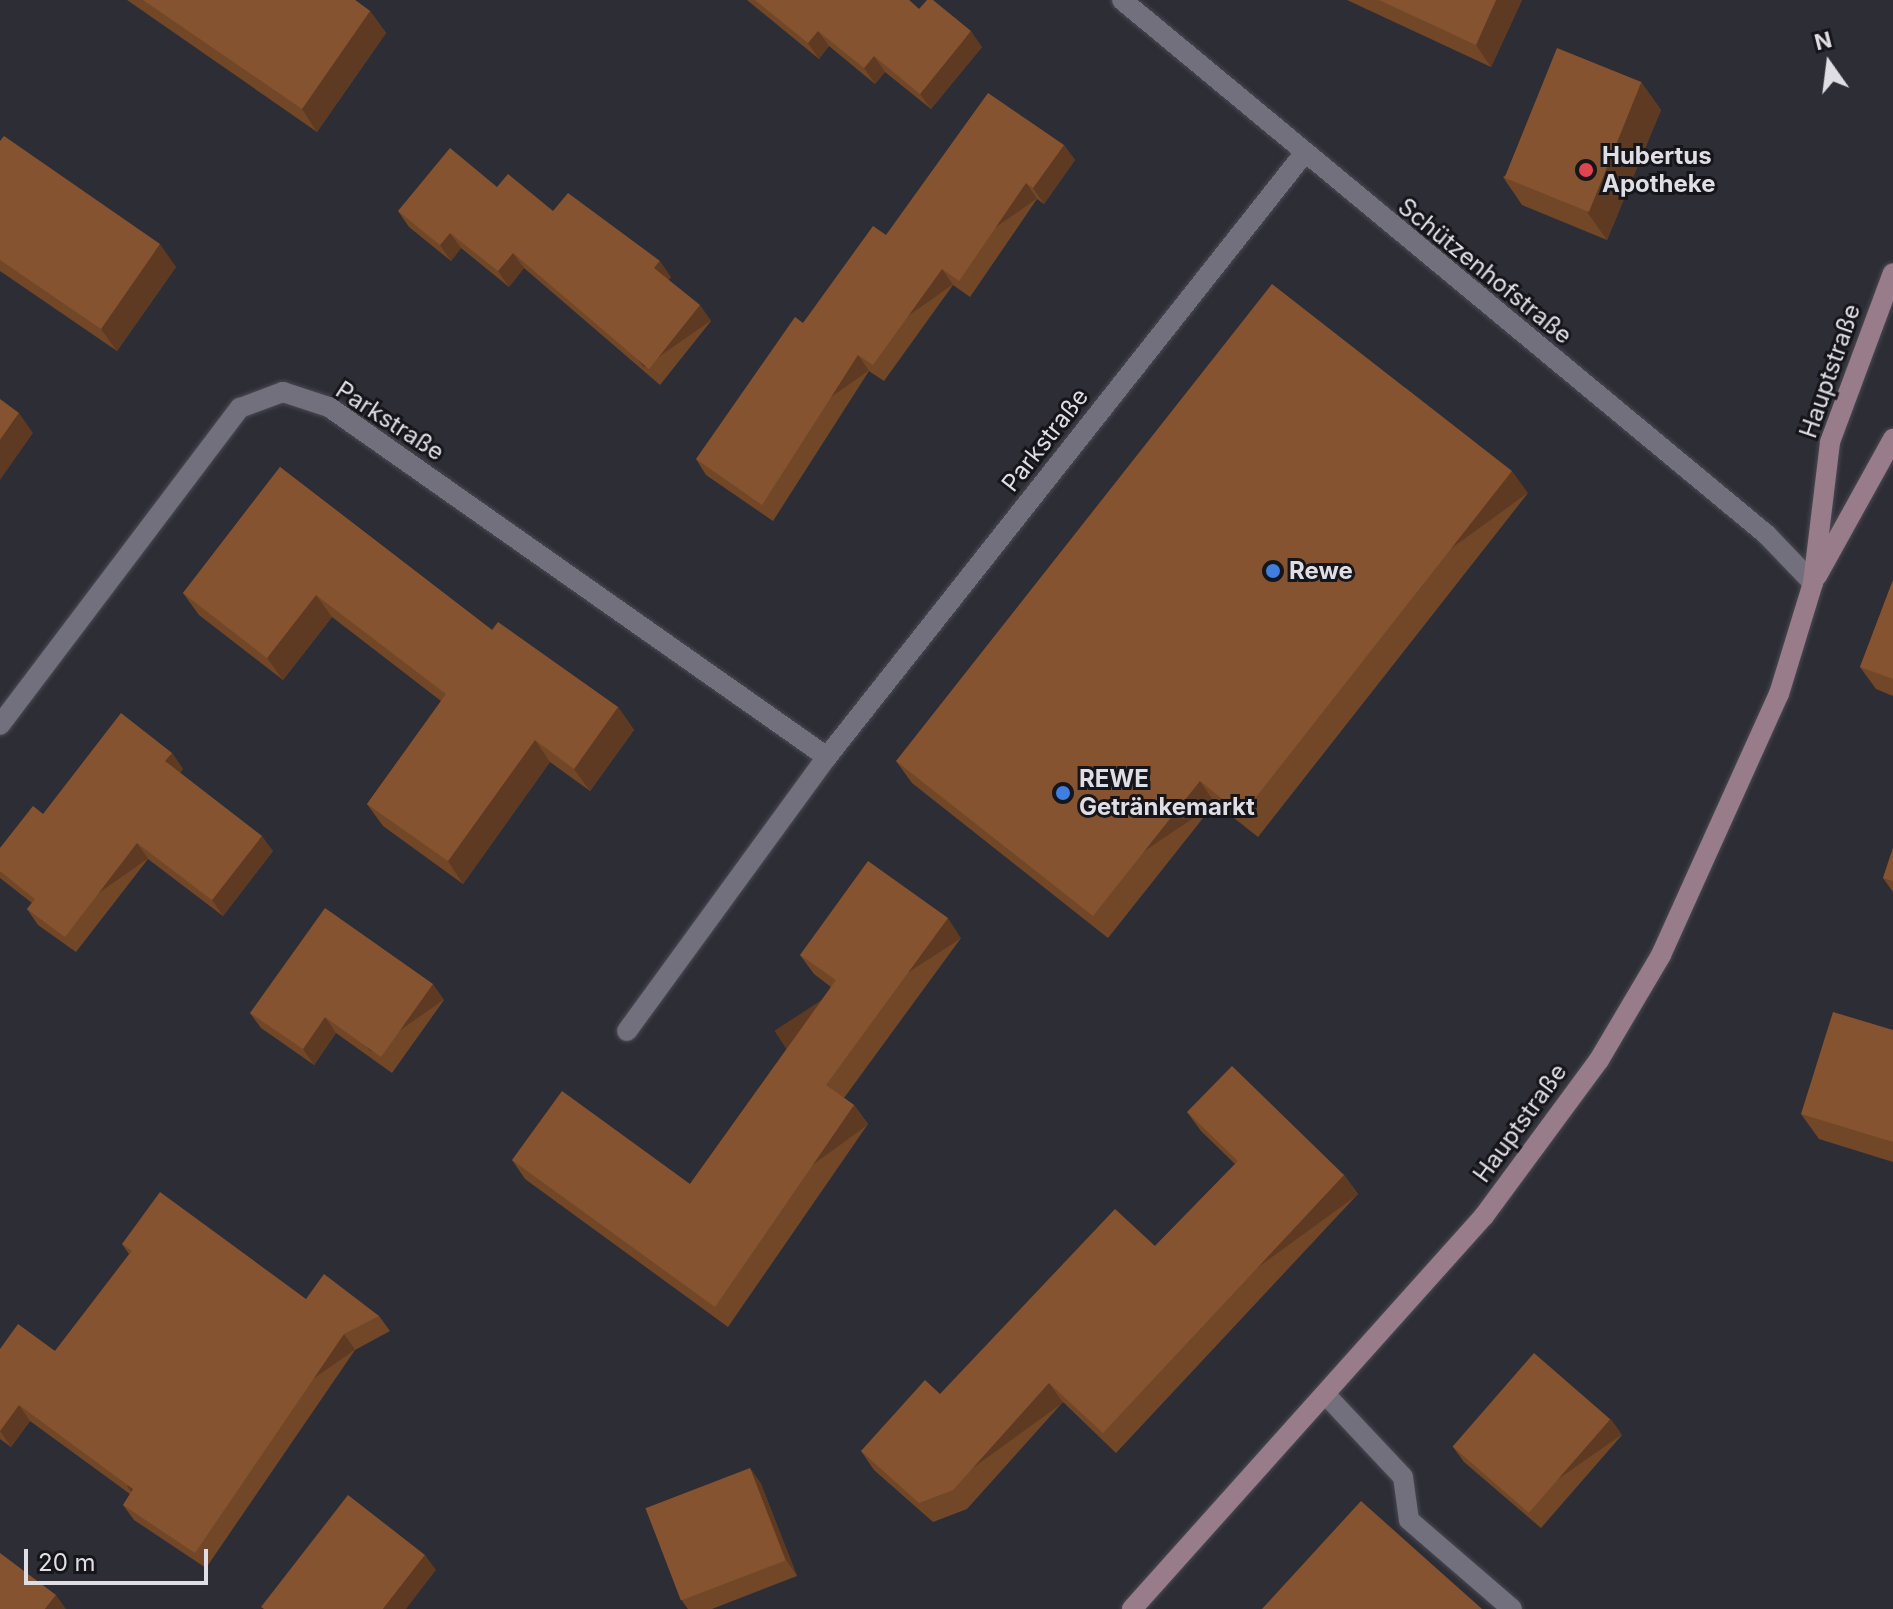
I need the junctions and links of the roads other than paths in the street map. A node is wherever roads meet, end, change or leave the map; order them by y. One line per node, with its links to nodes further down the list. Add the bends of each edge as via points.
1 (1122, 0): 2 (street, Schützenhofstraße)
2 (1303, 155): 5 (street, Schützenhofstraße, via 1766,534); 7 (street, Parkstraße)
3 (1893, 273): 5 (main road, Hauptstraße, via 1830,442)
4 (1893, 439): 5 (main road, Hauptstraße)
5 (1813, 583): 9 (main road, Hauptstraße, via 1779,694 1716,847 1622,1020 1484,1216)
6 (0, 725): 7 (street, Parkstraße, via 240,408 283,392 329,407)
7 (827, 757): 8 (street, Parkstraße)
8 (627, 1031)
9 (1326, 1395): 10 (main road, Hauptstraße); 11 (street, via 1403,1477 1409,1520)
10 (1132, 1609)
11 (1512, 1609)

